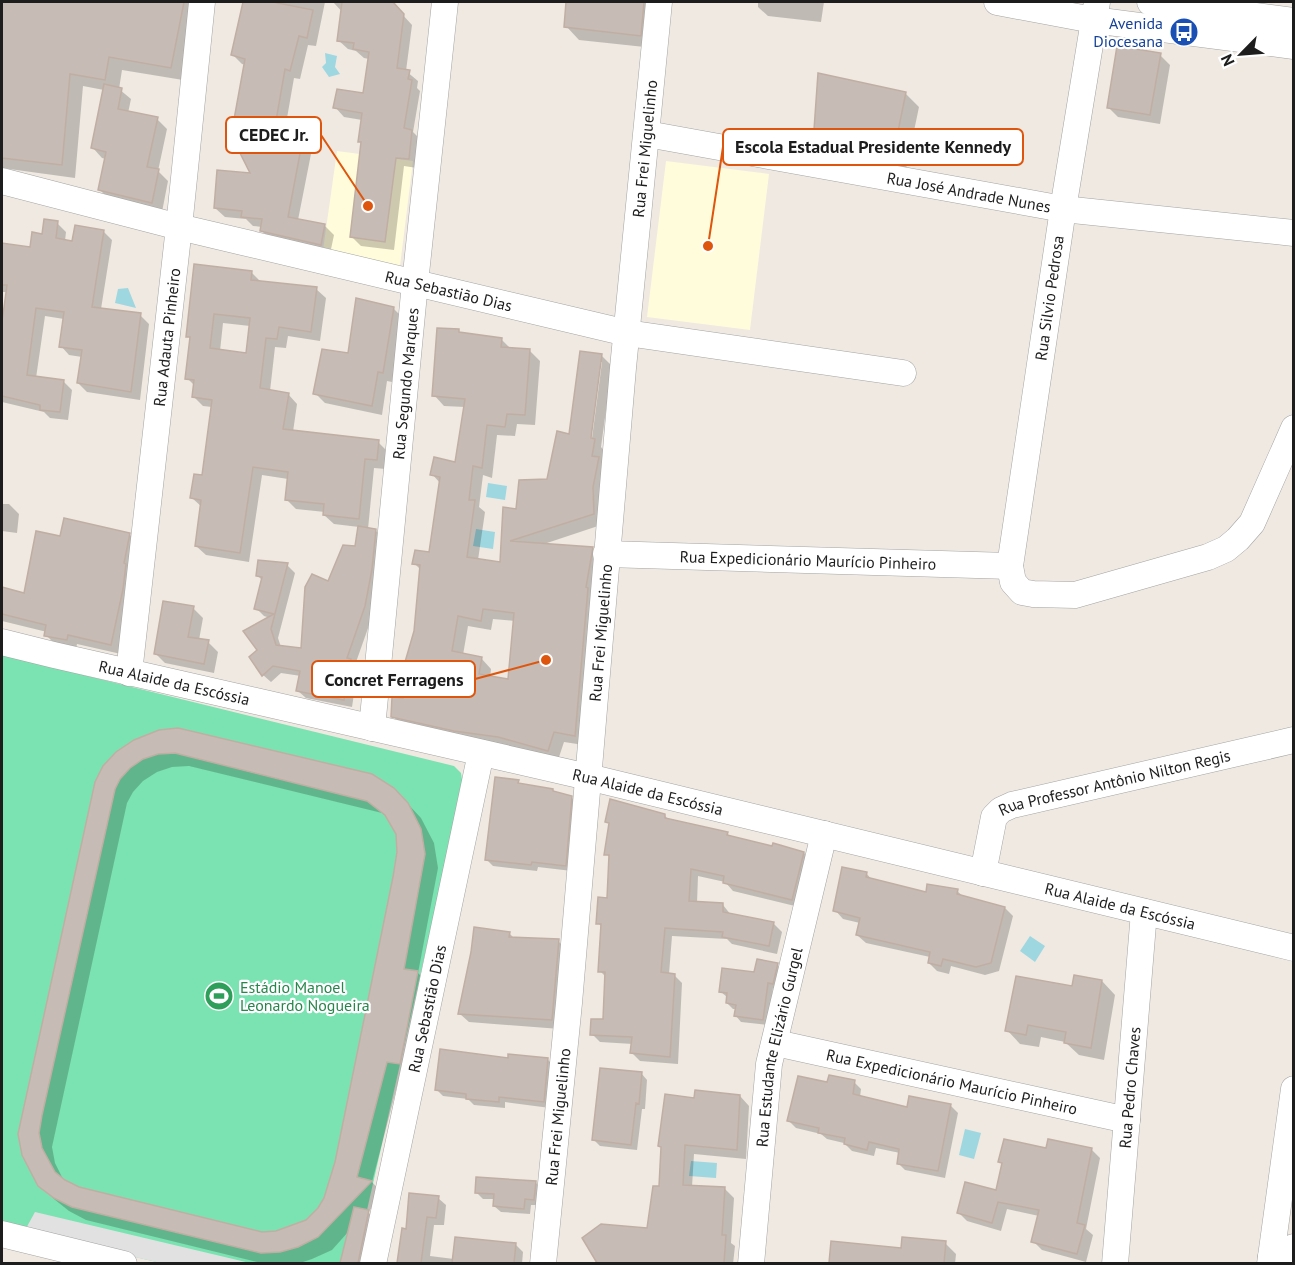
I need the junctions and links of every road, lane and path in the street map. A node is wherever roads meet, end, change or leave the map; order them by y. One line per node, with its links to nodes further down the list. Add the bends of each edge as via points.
1 (202, 2): 12 (street, Rua Adauta Pinheiro)
2 (445, 2): 14 (street, Rua Segundo Marques)
3 (659, 2): 9 (street, Rua Frei Miguelinho)
4 (997, 2): 6 (street)
5 (1150, 2): 7 (street)
6 (1095, 11): 8 (street); 11 (street, Rua Silvio Pedrosa)
7 (1293, 21)
8 (1293, 46)
9 (647, 134): 11 (street, Rua José Andrade Nunes); 15 (street, Rua Frei Miguelinho)
10 (2, 181): 12 (street, Rua Sebastião Dias)
11 (1063, 209): 13 (street, Rua José Andrade Nunes); 19 (street, Rua Silvio Pedrosa)
12 (179, 226): 14 (street, Rua Sebastião Dias); 21 (street, Rua Adauta Pinheiro)
13 (1293, 233)
14 (415, 283): 15 (street, Rua Sebastião Dias); 22 (street, Rua Segundo Marques)
15 (627, 333): 16 (street, Rua Sebastião Dias); 18 (street, Rua Frei Miguelinho)
16 (903, 373)
17 (1293, 428): 19 (street, via 1252,524 1226,549 1075,595 1022,592 1013,582)
18 (606, 554): 19 (street, Rua Expedicionário Maurício Pinheiro); 25 (street, Rua Frei Miguelinho)
19 (1010, 566)
20 (2, 642): 21 (street, Rua Alaide da Escóssia)
21 (129, 673): 22 (street, Rua Alaide da Escóssia)
22 (372, 728): 24 (street, Rua Alaide da Escóssia)
23 (1293, 740): 27 (street, Rua Professor Antônio Nilton Regis, via 1012,805 994,817)
24 (481, 753): 25 (street, Rua Alaide da Escóssia); 36 (street, Rua Sebastião Dias)
25 (588, 777): 26 (street, Rua Alaide da Escóssia); 37 (street, Rua Frei Miguelinho)
26 (824, 834): 27 (street, Rua Alaide da Escóssia); 30 (street, Rua Estudante Elizário Gurgel)
27 (983, 873): 28 (street, Rua Alaide da Escóssia)
28 (1144, 912): 29 (street, Rua Alaide da Escóssia); 32 (street, Rua Pedro Chaves)
29 (1293, 948)
30 (776, 1043): 32 (street, Rua Expedicionário Maurício Pinheiro); 38 (street, Rua Estudante Elizário Gurgel, via 769,1065)
31 (1293, 1089): 34 (street)
32 (1127, 1120): 39 (street, Rua Pedro Chaves)
33 (2, 1234): 35 (street)
34 (1278, 1256)
35 (124, 1263)
36 (373, 1263)
37 (543, 1263)
38 (751, 1263)
39 (1115, 1263)

